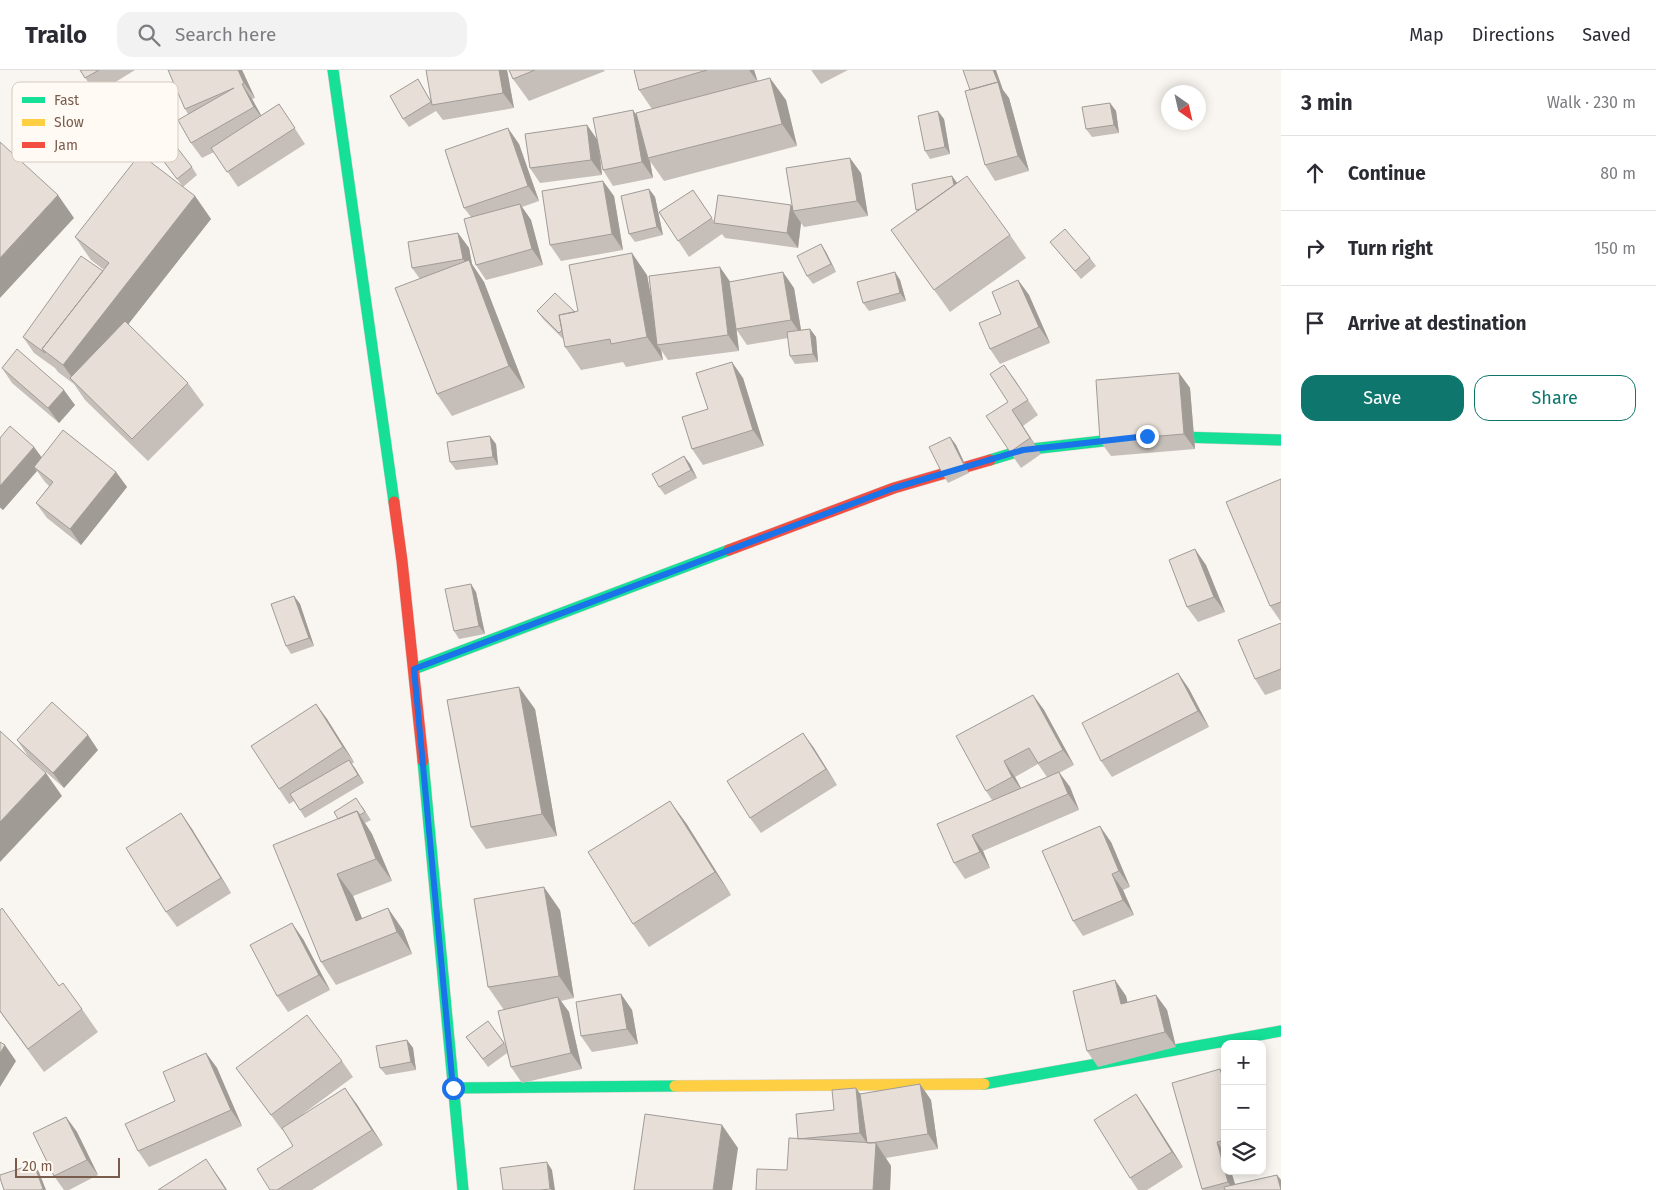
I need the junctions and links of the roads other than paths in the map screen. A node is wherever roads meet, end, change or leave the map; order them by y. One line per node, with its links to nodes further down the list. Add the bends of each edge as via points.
1 (333, 70): 3 (street, via 402,561)
2 (1281, 440): 3 (street, via 1147,436 1023,450 894,488)
3 (414, 669): 5 (street)
4 (1281, 1031): 5 (street, via 985,1084)
5 (453, 1088): 6 (street)
6 (463, 1190)

